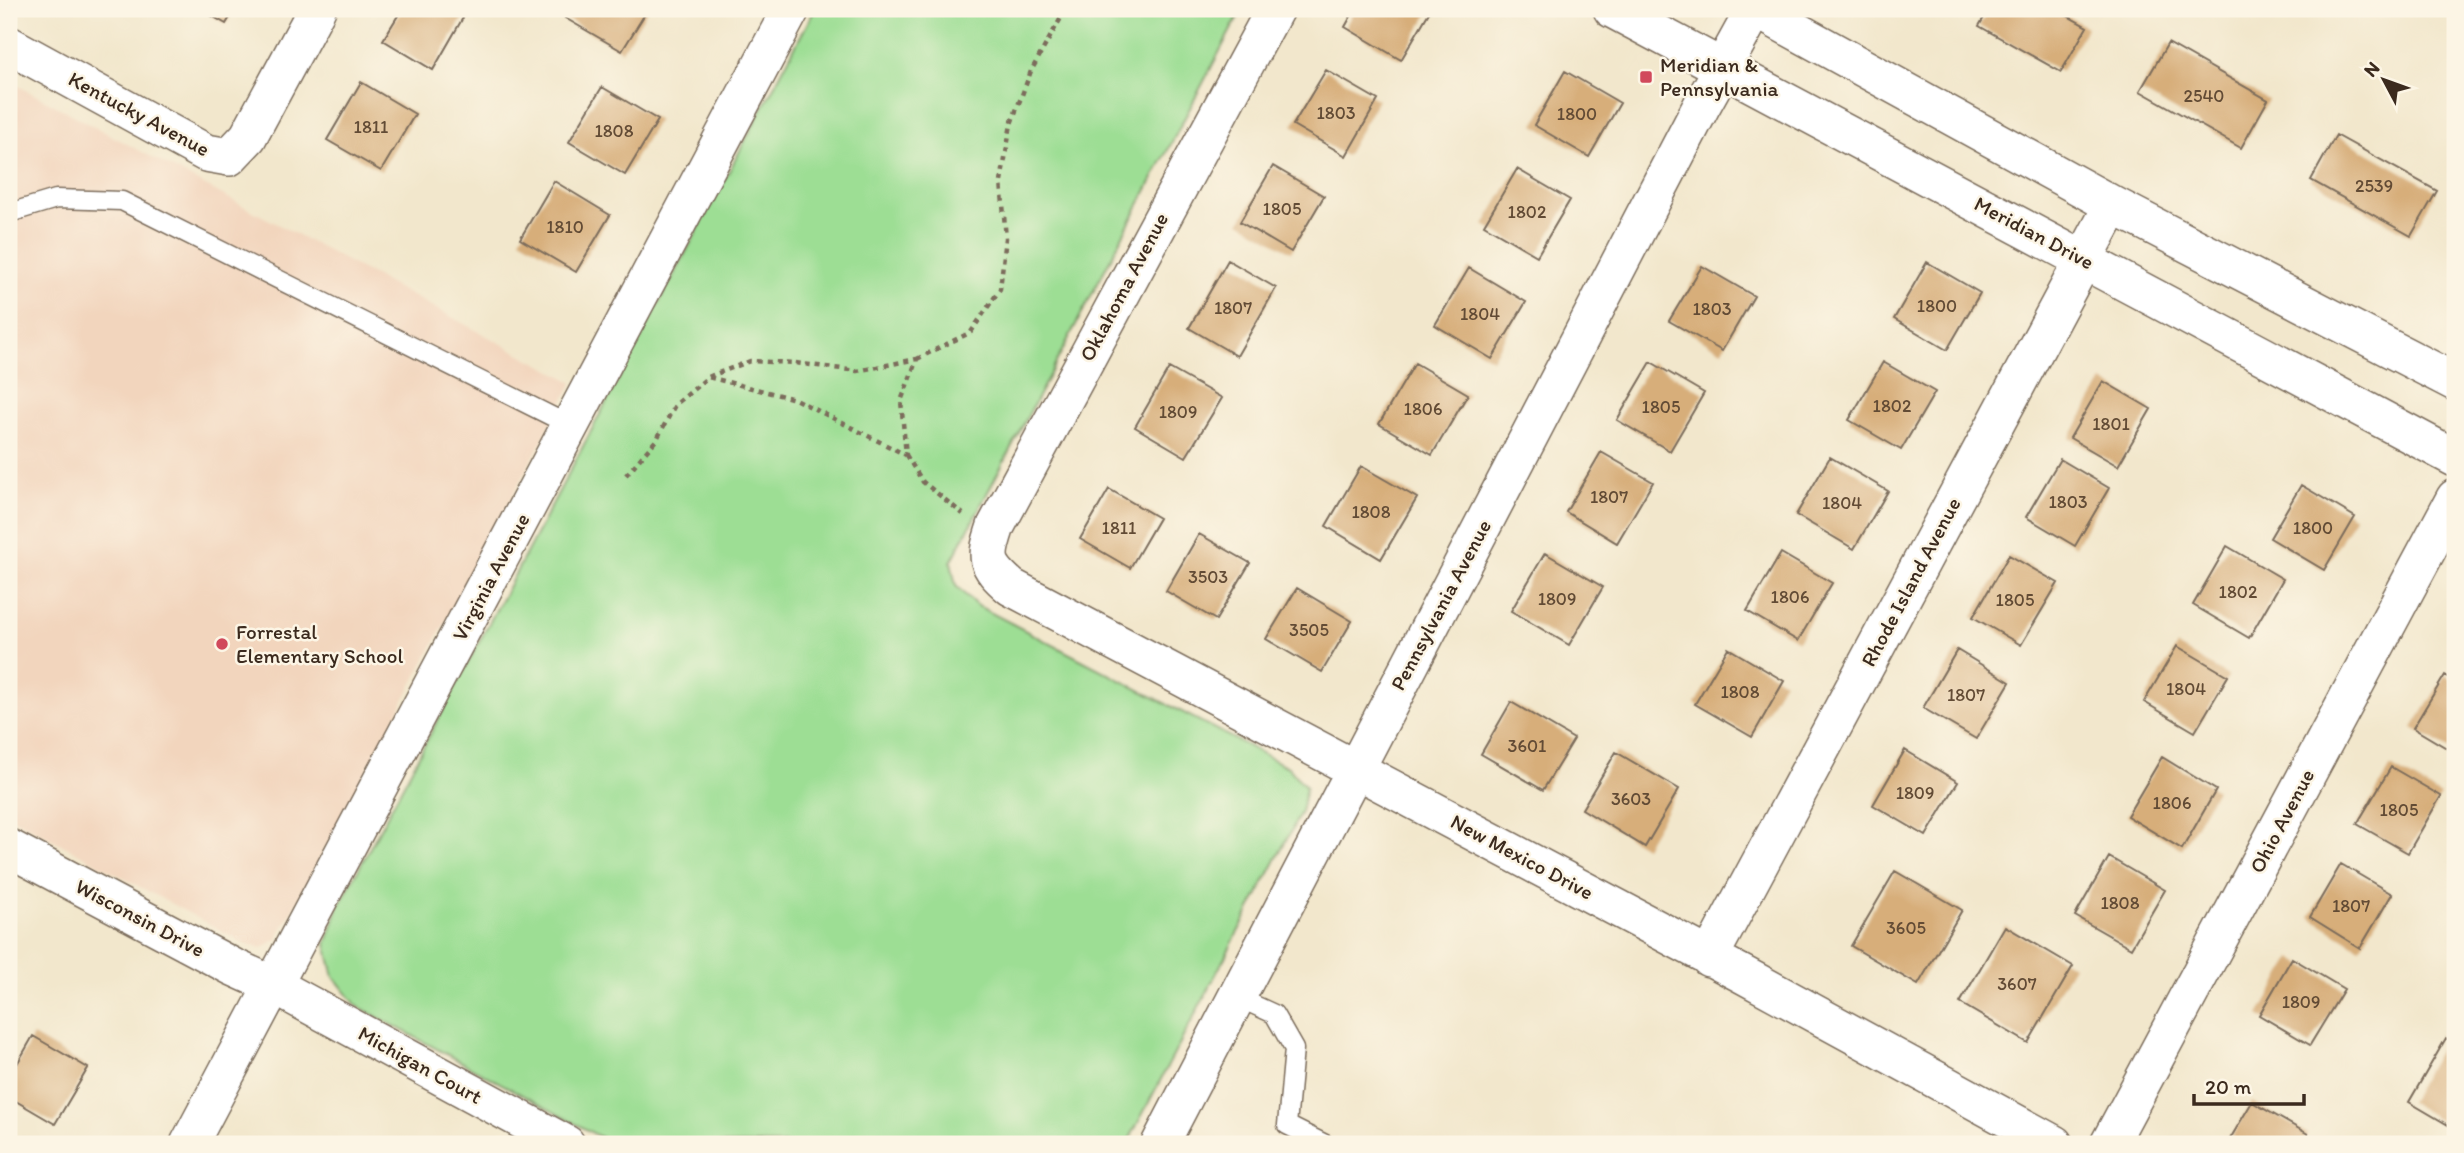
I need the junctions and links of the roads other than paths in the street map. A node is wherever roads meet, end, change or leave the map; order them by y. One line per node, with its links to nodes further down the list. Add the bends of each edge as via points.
1 (317, 9): 6 (street, Kentucky Avenue, via 248,137 229,157 206,153)
2 (791, 9): 12 (street, Virginia Avenue)
3 (1275, 9): 15 (street, Oklahoma Avenue, via 996,526 988,548)
4 (1612, 9): 7 (street, Meridian Drive)
5 (1756, 9): 7 (street, Pennsylvania Avenue); 8 (street)
6 (9, 45)
7 (1724, 67): 10 (street, Meridian Drive); 16 (street, Pennsylvania Avenue)
8 (2113, 205): 10 (street, Rhode Island Avenue); 11 (street)
9 (9, 213): 12 (lane, via 56,199 122,201)
10 (2084, 260): 13 (street, Meridian Drive); 18 (street, Rhode Island Avenue)
11 (2455, 382)
12 (571, 426): 19 (street, Virginia Avenue)
13 (2455, 458)
14 (2455, 498): 26 (street, Ohio Avenue)
15 (992, 570): 16 (street, New Mexico Drive, via 1011,587)
16 (1356, 768): 18 (street, New Mexico Drive); 20 (street, Pennsylvania Avenue)
17 (9, 848): 19 (street, Wisconsin Drive)
18 (1709, 958): 25 (street, New Mexico Drive)
19 (274, 985): 21 (street, Virginia Avenue); 22 (street, Michigan Court)
20 (1237, 997): 23 (street, Pennsylvania Avenue); 24 (lane, via 1274,1014 1294,1049 1287,1125)
21 (189, 1144)
22 (566, 1144)
23 (1160, 1144)
24 (1325, 1144)
25 (2053, 1144)
26 (2109, 1144)

